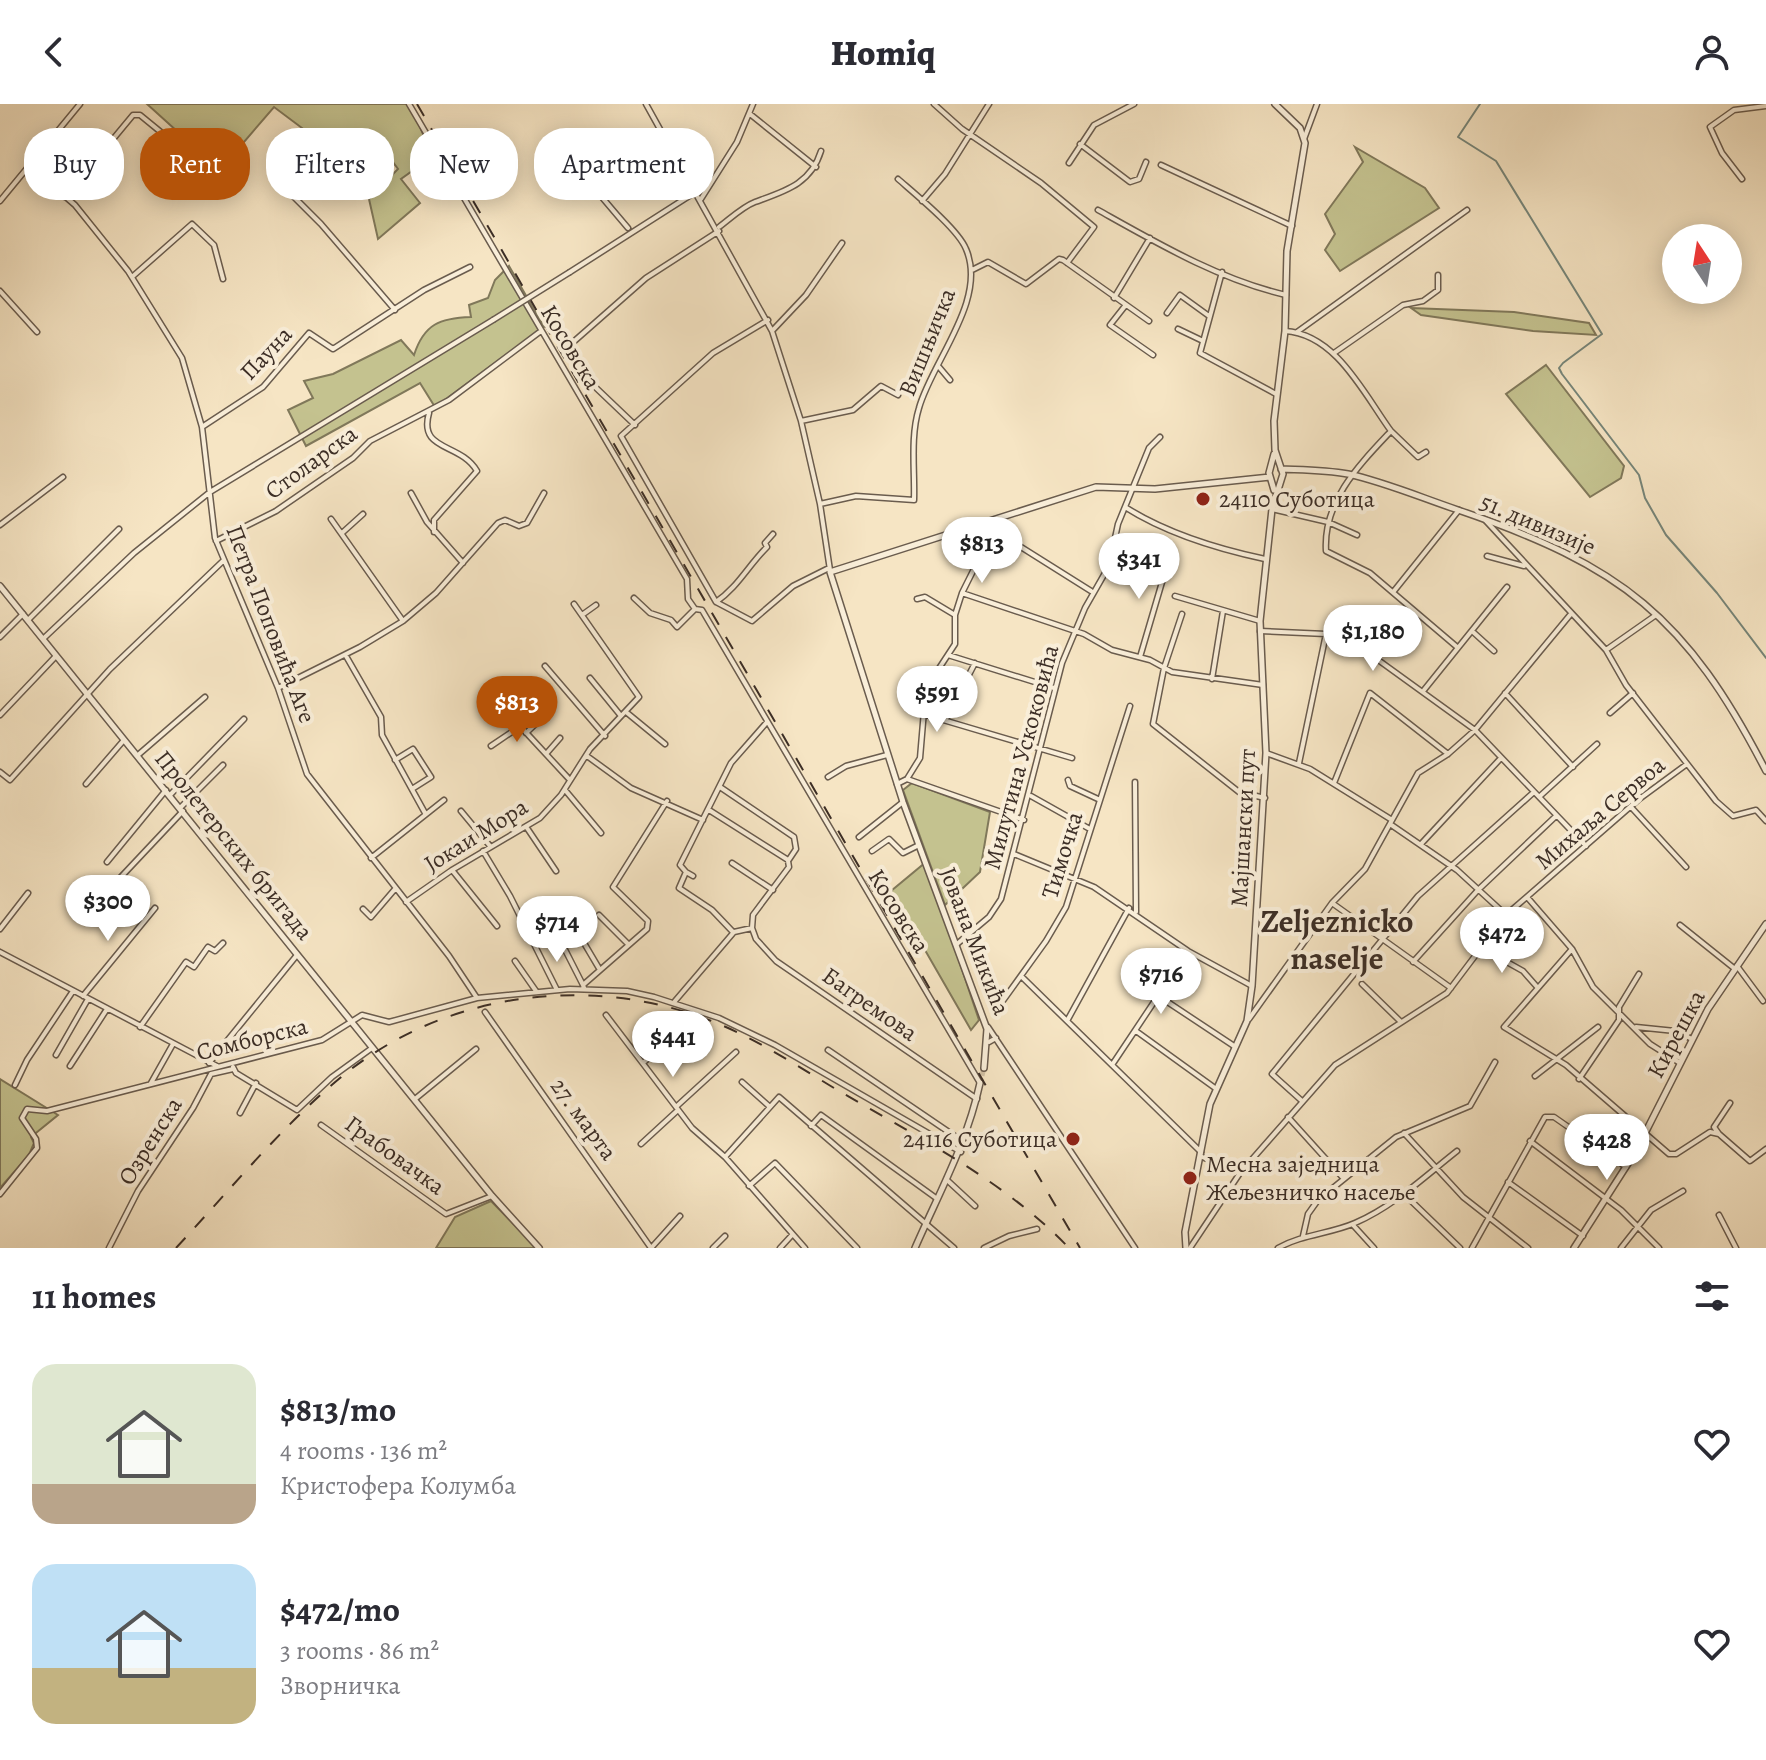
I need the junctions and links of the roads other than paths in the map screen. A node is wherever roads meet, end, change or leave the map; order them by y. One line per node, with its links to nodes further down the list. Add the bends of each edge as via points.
1 (80, 104): 14 (street)
2 (409, 104): 61 (street, Косовска)
3 (646, 104): 17 (street, Јована Микића)
4 (753, 104): 13 (street)
5 (934, 104): 18 (street)
6 (989, 104): 18 (street)
7 (1134, 104): 20 (street, via 1098,121)
8 (1275, 104): 19 (street, via 1298,125)
9 (1317, 104): 19 (street)
10 (1727, 104): 12 (street)
11 (1766, 106): 12 (street)
12 (1734, 110): 29 (street, via 1709,130)
13 (750, 114): 25 (street); 27 (street)
14 (60, 128)
15 (122, 128): 16 (street, via 134,114)
16 (155, 128)
17 (660, 128)
18 (969, 132): 36 (street); 44 (street, via 1094,227)
19 (1304, 139): 39 (street)
20 (1080, 144): 22 (street, via 1130,182 1139,179); 23 (street)
21 (821, 151): 25 (street)
22 (1146, 162)
23 (1069, 163)
24 (1161, 165): 39 (street)
25 (816, 167): 41 (street)
26 (24, 171): 35 (street)
27 (714, 178)
28 (898, 179): 36 (street, Вишњичка)
29 (1742, 179)
30 (68, 200): 49 (street, Петра Поповића Аге)
31 (297, 200): 55 (street)
32 (606, 200): 40 (street)
33 (683, 200): 90 (street, bridge)
34 (702, 200): 41 (street, Јована Микића)
35 (0, 201)
36 (922, 201): 46 (street, Вишњичка, via 965,245)
37 (1098, 210): 42 (street)
38 (1467, 210): 65 (street)
39 (1292, 226): 52 (street)
40 (628, 228)
41 (718, 230): 58 (street, Јована Микића); 75 (street, via 646,278 571,344 592,384)
42 (1151, 238): 47 (street); 53 (street)
43 (842, 243): 62 (street, via 806,295)
44 (1067, 263): 46 (street, via 1059,259 1026,284 988,262); 53 (street)
45 (470, 267): 55 (street, Пауна)
46 (972, 270): 69 (street, Вишњичка, via 962,314)
47 (1222, 272): 52 (street); 57 (street)
48 (1438, 275): 67 (street, via 1438,290 1423,301 1403,305)
49 (132, 277): 50 (street, via 192,224 214,245); 76 (street, Петра Поповића Аге, via 182,358)
50 (223, 279)
51 (0, 291): 64 (street)
52 (1286, 295): 63 (street)
53 (1114, 298): 54 (street)
54 (1125, 305): 59 (street); 68 (street, via 1110,325)
55 (395, 310): 76 (street, Пауна, via 333,349 309,333 263,387)
56 (1167, 313): 57 (street, via 1180,295)
57 (1209, 316): 66 (street)
58 (768, 320): 62 (street, Јована Микића); 75 (street, via 713,353)
59 (1149, 321)
60 (1178, 329): 66 (street)
61 (541, 331): 73 (street, Столарска); 129 (street, Косовска, via 687,579 688,599)
62 (772, 331): 74 (street, Јована Микића)
63 (1285, 331): 65 (street); 71 (street)
64 (37, 332)
65 (1297, 332): 67 (street, via 1314,337)
66 (1201, 340): 71 (street, via 1200,353)
67 (1334, 353): 77 (street)
68 (1153, 355)
69 (939, 367): 70 (street); 94 (street, Вишњичка, via 919,407 914,500 856,496)
70 (950, 380)
71 (1276, 394): 79 (street)
72 (898, 395): 74 (street, via 881,386 853,410)
73 (429, 413): 105 (street, via 427,436 456,449 477,471 434,520); 110 (street, Столарска, via 370,441 276,511)
74 (801, 421): 94 (street, Јована Микића)
75 (635, 425): 126 (street, via 621,436)
76 (202, 427): 90 (street, Петра Поповића Аге)
77 (1391, 431): 80 (street, via 1418,457); 84 (street)
78 (1160, 437): 89 (street, Милутина Ускоковића, via 1149,448)
79 (1275, 450): 81 (street); 82 (street)
80 (1426, 452)
81 (1271, 468): 82 (street, 51. дивизије); 86 (street); 87 (street, Мајшански пут)
82 (1281, 468): 83 (street, 51. дивизије); 88 (street, Мајшански пут)
83 (1299, 470): 84 (street, 51. дивизије); 88 (street, 51. дивизије)
84 (1351, 475): 97 (street, 51. дивизије); 102 (street)
85 (63, 477): 103 (street)
86 (1251, 477): 87 (street); 89 (street)
87 (1270, 477): 88 (street); 93 (street, Мајшански пут)
88 (1280, 478): 93 (street, Мајшански пут)
89 (1133, 490): 95 (street, Милутина Ускоковића); 99 (street, via 1096,487)
90 (210, 492): 110 (street, Петра Поповића Аге); 144 (street, via 134,553)
91 (411, 493): 105 (street)
92 (544, 493): 115 (street, via 527,523 501,521)
93 (1274, 495): 96 (street, Мајшански пут)
94 (820, 504): 117 (street, Јована Микића)
95 (1125, 507): 113 (street, via 1217,547); 121 (street, Милутина Ускоковића, via 1109,566)
96 (1272, 509): 102 (street); 113 (street, Мајшански пут)
97 (1459, 510): 101 (street, 51. дивизије); 120 (street)
98 (363, 514): 106 (street)
99 (999, 518): 108 (street); 117 (street)
100 (331, 519): 106 (street)
101 (1485, 519): 116 (street); 132 (street, 51. дивизије, via 1594,566)
102 (1328, 522): 109 (street); 120 (street, via 1326,551)
103 (0, 525)
104 (119, 529): 136 (street)
105 (434, 532): 115 (street)
106 (342, 533): 137 (street)
107 (773, 534): 126 (street, via 737,587)
108 (1002, 535): 121 (street); 122 (street, via 978,561)
109 (1357, 535)
110 (216, 541): 114 (street, Петра Поповића Аге)
111 (1170, 555): 151 (street)
112 (1487, 556): 116 (street)
113 (1265, 559): 138 (street, Мајшански пут)
114 (223, 561): 159 (street, Петра Поповића Аге); 162 (street)
115 (463, 563): 137 (street)
116 (1527, 567): 135 (street)
117 (830, 570): 126 (street, via 793,586 752,621); 189 (street, Јована Микића)
118 (0, 586): 136 (street, Пролетерских бригада)
119 (1507, 587): 141 (street)
120 (1394, 591): 145 (street)
121 (1092, 592): 139 (street, Милутина Ускоковића)
122 (962, 593): 134 (street); 139 (street)
123 (1175, 596): 130 (street)
124 (634, 598): 129 (street, via 677,627)
125 (917, 599): 134 (street, via 925,597)
126 (716, 602)
127 (574, 604): 133 (street)
128 (596, 605): 133 (street)
129 (695, 609): 174 (street, Косовска, via 702,610)
130 (1223, 610): 138 (street); 156 (street)
131 (1182, 614): 154 (street)
132 (1657, 614): 146 (street); 198 (street, 51. дивизије, via 1721,689)
133 (581, 615): 168 (street, via 639,694)
134 (955, 615): 150 (street, via 956,638)
135 (1570, 615): 146 (street); 163 (street)
136 (26, 617): 143 (street); 144 (street, Пролетерских бригада)
137 (403, 621): 149 (street)
138 (1260, 621): 140 (street, Мајшански пут)
139 (1074, 631): 151 (street); 160 (street, Милутина Ускоковића)
140 (1260, 631): 142 (street); 158 (street, Мајшански пут)
141 (1472, 631): 145 (street); 147 (street)
142 (1326, 634): 161 (street, via 1353,643); 194 (street)
143 (0, 637)
144 (44, 638): 148 (street, Пролетерских бригада)
145 (1457, 647): 161 (street)
146 (1606, 650): 164 (street)
147 (1494, 651)
148 (57, 655): 162 (street, Пролетерских бригада); 170 (street)
149 (346, 655): 159 (street); 193 (street, via 381,717 382,735)
150 (948, 655): 152 (street); 169 (street, via 928,690)
151 (1140, 657): 154 (street)
152 (975, 663): 160 (street); 173 (street)
153 (545, 666): 178 (street)
154 (1164, 668): 156 (street); 215 (street, via 1153,724 1239,792)
155 (590, 678): 168 (street)
156 (1212, 679): 158 (street)
157 (497, 684): 175 (street)
158 (1263, 685): 185 (street, Мајшански пут)
159 (278, 688): 241 (street, Петра Поповића Аге, via 307,774)
160 (1054, 688): 184 (street, Милутина Ускоковића)
161 (1424, 690): 176 (street)
162 (87, 693): 180 (street, Пролетерских бригада); 199 (street, via 10,780)
163 (1505, 693): 176 (street); 197 (street)
164 (1633, 693): 167 (street); 195 (street)
165 (205, 697): 188 (street)
166 (1130, 706): 216 (street, Тимочка)
167 (1610, 713)
168 (624, 714): 178 (street, Јокаи Мора); 181 (street)
169 (923, 714): 173 (street); 201 (street, via 921,754)
170 (0, 715)
171 (544, 716): 177 (street)
172 (244, 719): 212 (street)
173 (946, 719): 184 (street)
174 (767, 722): 208 (street, via 731,763); 343 (street, Косовска)
175 (520, 726): 177 (street); 183 (street)
176 (1475, 730): 187 (street); 192 (street)
177 (526, 733): 186 (street)
178 (605, 736): 190 (street, Јокаи Мора)
179 (560, 738): 186 (street)
180 (124, 739): 188 (street, Пролетерских бригада); 206 (street)
181 (665, 744)
182 (1597, 744): 197 (street)
183 (491, 746)
184 (1040, 751): 191 (street); 213 (street, Милутина Ускоковића)
185 (1266, 753): 194 (street); 215 (street, Мајшански пут)
186 (546, 754): 202 (street)
187 (1448, 754): 205 (street, via 1370,693); 229 (street, via 1418,773)
188 (138, 755): 212 (street, Пролетерских бригада)
189 (887, 755): 200 (street, via 846,766); 207 (street, Јована Микића)
190 (587, 756): 202 (street, Јокаи Мора); 218 (street, via 631,788)
191 (1072, 758)
192 (1501, 758): 211 (street); 234 (street)
193 (395, 760): 209 (street); 209 (street, via 413,749 431,777)
194 (1299, 763): 205 (street)
195 (1687, 764): 220 (street, Михаља Сервоа); 228 (street, via 1730,814 1737,817 1756,810)
196 (223, 765): 221 (street)
197 (1573, 767): 214 (street)
198 (1766, 771)
199 (0, 772)
200 (828, 777)
201 (907, 779): 207 (street); 227 (street)
202 (570, 780): 210 (street, Јокаи Мора)
203 (1068, 780): 216 (street, via 1070,786)
204 (1135, 782): 263 (street)
205 (1334, 783): 229 (street)
206 (86, 784)
207 (897, 784): 219 (street, Јована Микића)
208 (720, 787): 222 (street); 242 (street, via 794,837 796,849)
209 (412, 789): 224 (street)
210 (565, 790): 230 (street, Јокаи Мора); 232 (street)
211 (1534, 792): 214 (street); 245 (street)
212 (168, 793): 221 (street, Пролетерских бригада); 243 (street)
213 (1031, 796): 227 (street, Милутина Ускоковића); 231 (street)
214 (1539, 797): 225 (street)
215 (1265, 798): 290 (street, Мајшански пут)
216 (1099, 799): 231 (street, Тимочка)
217 (444, 800): 224 (street)
218 (667, 801): 226 (street); 276 (street, via 613,887 648,921 647,929)
219 (903, 802): 233 (street); 235 (street, Јована Микића)
220 (1631, 807): 236 (street, Михаља Сервоа); 246 (street)
221 (182, 809): 251 (street); 282 (street, Пролетерских бригада)
222 (709, 810): 226 (street); 242 (street)
223 (461, 811): 237 (street)
224 (425, 813): 241 (street)
225 (1556, 816): 236 (street); 255 (street)
226 (703, 820): 249 (street, via 680,865)
227 (1024, 820): 240 (street, Милутина Ускоковића)
228 (1766, 821)
229 (1391, 822): 234 (street); 259 (street, via 1365,869)
230 (527, 828): 237 (street, Јокаи Мора); 248 (street)
231 (1088, 828): 252 (street, Тимочка)
232 (601, 833)
233 (859, 837)
234 (1421, 844): 245 (street)
235 (919, 845): 239 (street, via 903,853 889,839); 277 (street, Јована Микића)
236 (1586, 846): 257 (street, Михаља Сервоа)
237 (490, 847): 238 (street, Јокаи Мора)
238 (483, 851): 247 (street, Јокаи Мора); 294 (street)
239 (872, 851)
240 (1014, 854): 252 (street); 277 (street, Милутина Ускоковића, via 996,909)
241 (371, 858): 253 (street, Петра Поповића Аге)
242 (788, 861): 254 (street)
243 (107, 862)
244 (732, 863): 254 (street)
245 (1449, 865): 255 (street); 274 (street)
246 (1686, 867)
247 (452, 870): 258 (street, Јокаи Мора); 269 (street)
248 (556, 871)
249 (686, 872): 250 (street); 273 (street, via 679,888)
250 (693, 876)
251 (120, 878)
252 (1077, 878): 261 (street); 288 (street, Тимочка, via 1061,917)
253 (395, 889): 258 (street, Петра Поповића Аге); 262 (street, via 371,917)
254 (773, 890): 270 (street, via 753,915)
255 (1478, 890): 265 (street); 284 (street)
256 (28, 893): 271 (street)
257 (1527, 897): 265 (street, Михаља Сервоа); 279 (street)
258 (406, 902): 299 (street, Петра Поповића Аге)
259 (1332, 903): 274 (street); 309 (street)
260 (155, 908): 298 (street)
261 (1129, 908): 263 (street); 308 (street)
262 (363, 909)
263 (1136, 912): 280 (street)
264 (599, 915): 276 (street)
265 (1506, 915): 278 (street, Михаља Сервоа)
266 (571, 921): 286 (street)
267 (1766, 924): 285 (street, Кирешка)
268 (1680, 925): 285 (street)
269 (497, 926)
270 (752, 928): 273 (street); 347 (street, Багремова, via 776,961)
271 (0, 929)
272 (555, 930): 291 (street)
273 (734, 932): 301 (street)
274 (1381, 937): 284 (street); 348 (street, via 1272,1074)
275 (223, 943): 314 (street, via 215,951 208,947 194,967 186,962)
276 (628, 944): 286 (street)
277 (957, 944): 312 (street, Јована Микића)
278 (1480, 947): 292 (street, Михаља Сервоа); 293 (street, via 1523,971)
279 (1572, 949): 293 (street); 304 (street, via 1593,987)
280 (1188, 951): 290 (street); 297 (street)
281 (0, 952): 295 (street)
282 (299, 953): 307 (street, Пролетерских бригада); 329 (street)
283 (515, 961): 296 (street)
284 (1413, 962): 292 (street)
285 (1736, 967): 300 (street); 318 (street, Кирешка)
286 (600, 970): 291 (street)
287 (1639, 974): 304 (street)
288 (1021, 976): 302 (street, Тимочка); 308 (street)
289 (1362, 984): 310 (street)
290 (1252, 986): 309 (street, Мајшански пут)
291 (583, 987): 294 (street, Сомборска); 301 (street, Сомборска)
292 (1451, 988): 310 (street, Михаља Сервоа)
293 (1538, 988): 327 (street, via 1504,1027)
294 (557, 990): 296 (street, Сомборска)
295 (73, 991): 298 (street); 344 (street)
296 (536, 991): 299 (street, Сомборска)
297 (1157, 995): 316 (street); 321 (street)
298 (86, 997): 303 (street); 326 (street)
299 (477, 998): 307 (street, Сомборска, via 392,1021 368,1015)
300 (1763, 1001)
301 (674, 1002): 364 (street, Сомборска, via 775,1045)
302 (1002, 1002)
303 (107, 1009): 314 (street); 333 (street)
304 (1618, 1010): 313 (street); 339 (street, via 1619,1020)
305 (485, 1012): 394 (street, 27. марта)
306 (606, 1015): 330 (street)
307 (352, 1021): 322 (street, Грабовачка); 334 (street, Сомборска, via 322,1040)
308 (1067, 1021): 332 (street)
309 (1247, 1021): 321 (street, Мајшански пут)
310 (1401, 1022): 348 (street, Михаља Сервоа, via 1348,1054)
311 (685, 1025): 330 (street)
312 (985, 1025): 317 (street, Јована Микића); 319 (street)
313 (1633, 1026): 318 (street, via 1675,1031); 331 (street)
314 (140, 1027): 320 (street)
315 (1598, 1027): 327 (street)
316 (1135, 1031): 332 (street); 345 (street)
317 (996, 1038): 319 (street); 402 (street, Јована Микића)
318 (1692, 1039): 331 (street, Кирешка)
319 (989, 1042): 336 (street)
320 (173, 1044): 329 (street); 341 (street)
321 (1234, 1046): 345 (street, Мајшански пут)
322 (374, 1047): 342 (street, via 297,1110); 346 (street, Грабовачка)
323 (476, 1049): 346 (street)
324 (828, 1050): 360 (street)
325 (736, 1052): 351 (street)
326 (56, 1055)
327 (1554, 1060): 338 (street); 339 (street)
328 (1495, 1062): 357 (street, via 1470,1106)
329 (209, 1063): 335 (street); 337 (street)
330 (643, 1063): 351 (street)
331 (1680, 1063): 358 (street, Кирешка)
332 (1112, 1065): 365 (street)
333 (70, 1066)
334 (233, 1066): 335 (street, Сомборска); 342 (street); 392 (street, Озренска, via 211,1074)
335 (218, 1067): 337 (street, Сомборска)
336 (984, 1068)
337 (207, 1070): 341 (street, Сомборска)
338 (1535, 1076)
339 (1579, 1079): 358 (street)
340 (742, 1082): 350 (street)
341 (151, 1083): 375 (street, Сомборска, via 47,1111 27,1109 22,1118 38,1142 33,1157)
342 (256, 1083): 352 (street)
343 (980, 1083): 347 (street, Косовска)
344 (15, 1085)
345 (1215, 1088): 365 (street, Мајшански пут)
346 (415, 1099): 377 (street, Грабовачка)
347 (977, 1099): 360 (street, Косовска)
348 (1302, 1101): 353 (street, Михаља Сервоа)
349 (1730, 1103): 356 (street)
350 (771, 1107): 355 (street, via 779,1097); 366 (street)
351 (677, 1108): 361 (street); 366 (street)
352 (240, 1113)
353 (1288, 1117): 369 (street, Михаља Сервоа); 370 (street)
354 (321, 1125): 377 (street, Грабовачка, via 446,1214)
355 (811, 1126): 378 (street, via 821,1115); 384 (street)
356 (1712, 1130): 358 (street, via 1672,1155); 362 (street, via 1750,1161)
357 (1404, 1133): 368 (street); 370 (street)
358 (1645, 1134): 367 (street, Кирешка)
359 (1530, 1141): 367 (street, via 1550,1116); 372 (street); 379 (street)
360 (964, 1142): 364 (street, Косовска)
361 (641, 1144)
362 (1766, 1149)
363 (1457, 1151): 368 (street)
364 (961, 1152): 371 (street, Косовска)
365 (1201, 1154): 369 (street); 403 (street, Мајшански пут, via 1185,1232)
366 (725, 1157): 373 (street)
367 (1626, 1167): 379 (street, Кирешка)
368 (1435, 1168): 376 (street); 383 (street)
369 (1240, 1173): 403 (street, Михаља Сервоа)
370 (1344, 1179): 390 (street, via 1312,1206)
371 (947, 1180): 378 (street, Косовска); 380 (street)
372 (1508, 1182): 383 (street); 391 (street)
373 (749, 1186): 388 (street); 398 (street, via 775,1163)
374 (1683, 1191): 386 (street, via 1651,1210)
375 (0, 1194)
376 (1404, 1194): 385 (street); 406 (street)
377 (492, 1196): 393 (street, Грабовачка)
378 (936, 1198): 384 (street, Косовска)
379 (1607, 1199): 386 (street); 391 (street, Кирешка)
380 (975, 1206)
381 (1719, 1215): 412 (street)
382 (680, 1216): 394 (street)
383 (1488, 1218): 407 (street); 408 (street)
384 (926, 1221): 399 (street, Косовска); 400 (street)
385 (1353, 1225): 390 (street); 405 (street)
386 (1638, 1225): 410 (street); 411 (street)
387 (1037, 1229): 401 (street)
388 (792, 1235): 396 (street); 397 (street)
389 (725, 1236): 395 (street)
390 (1303, 1236): 404 (street)
391 (1583, 1236): 409 (street, Кирешка)
392 (109, 1248)
393 (539, 1248)
394 (651, 1248)
395 (713, 1248)
396 (780, 1248)
397 (805, 1248)
398 (857, 1248)
399 (915, 1248)
400 (954, 1248)
401 (984, 1248)
402 (1135, 1248)
403 (1188, 1248)
404 (1278, 1248)
405 (1374, 1248)
406 (1460, 1248)
407 (1472, 1248)
408 (1528, 1248)
409 (1574, 1248)
410 (1621, 1248)
411 (1659, 1248)
412 (1736, 1248)

